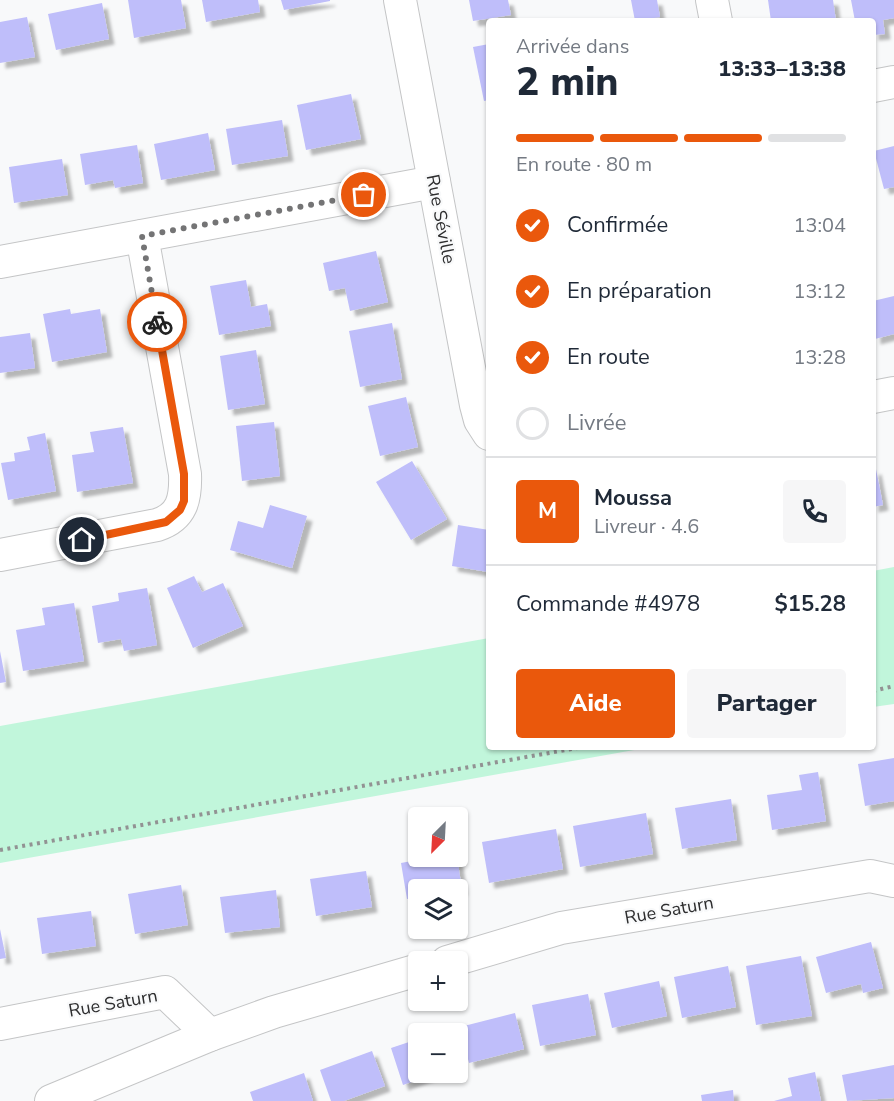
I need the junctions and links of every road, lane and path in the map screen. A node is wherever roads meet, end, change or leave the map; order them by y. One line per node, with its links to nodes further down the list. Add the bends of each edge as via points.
1 (400, 0): 6 (street, Rue Séville)
2 (712, 0): 3 (street)
3 (715, 18)
4 (894, 82): 5 (street)
5 (876, 85)
6 (434, 182): 7 (street); 11 (street, Rue Séville, via 476,405)
7 (142, 236): 8 (street); 12 (street, via 184,474 184,501 174,517 157,525)
8 (0, 262)
9 (894, 393): 10 (street)
10 (876, 396)
11 (486, 429)
12 (0, 555)
13 (894, 686): 14 (path)
14 (876, 691)
15 (566, 750): 16 (path)
16 (0, 850)
17 (894, 881): 18 (street, Rue Saturn, via 870,876 561,928)
18 (468, 956)
19 (408, 973): 21 (street)
20 (0, 1024): 21 (street, Rue Saturn, via 165,992)
21 (210, 1035): 22 (street)
22 (51, 1101)

